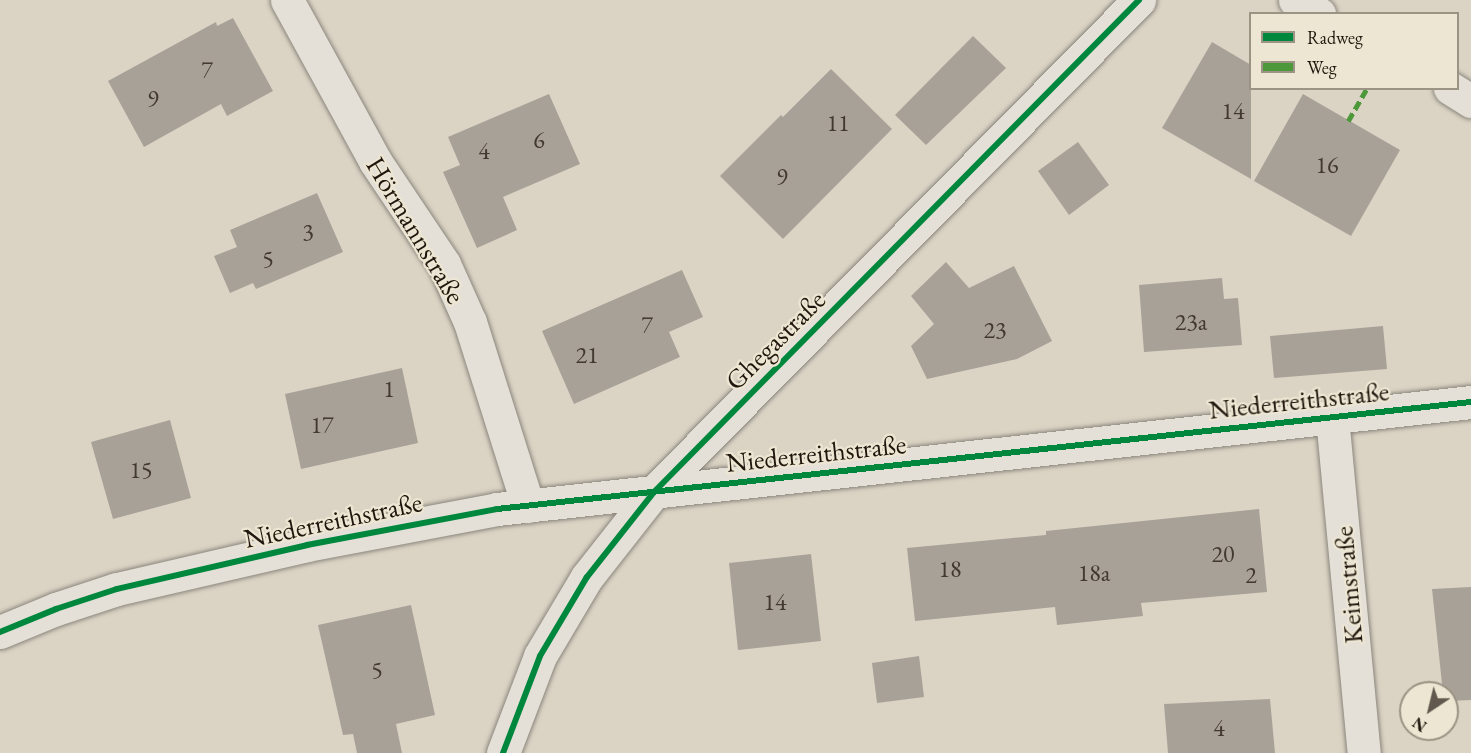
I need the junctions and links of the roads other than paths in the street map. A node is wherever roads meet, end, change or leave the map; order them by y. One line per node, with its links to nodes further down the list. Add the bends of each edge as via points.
1 (287, 0): 10 (street, Hörmannstraße, via 375,161 444,264 470,322)
2 (1139, 0): 9 (street, Ghegastraße)
3 (1295, 0): 4 (street)
4 (1316, 12)
5 (1453, 90): 6 (street)
6 (1471, 101)
7 (1471, 402): 8 (street, Niederreithstraße)
8 (1332, 417): 9 (street, Niederreithstraße); 13 (street, Keimstraße)
9 (654, 492): 10 (street, Niederreithstraße); 12 (street, Ghegastraße, via 587,577 540,656)
10 (528, 506): 11 (street, Niederreithstraße, via 308,545 117,589)
11 (0, 632)
12 (502, 753)
13 (1364, 753)

